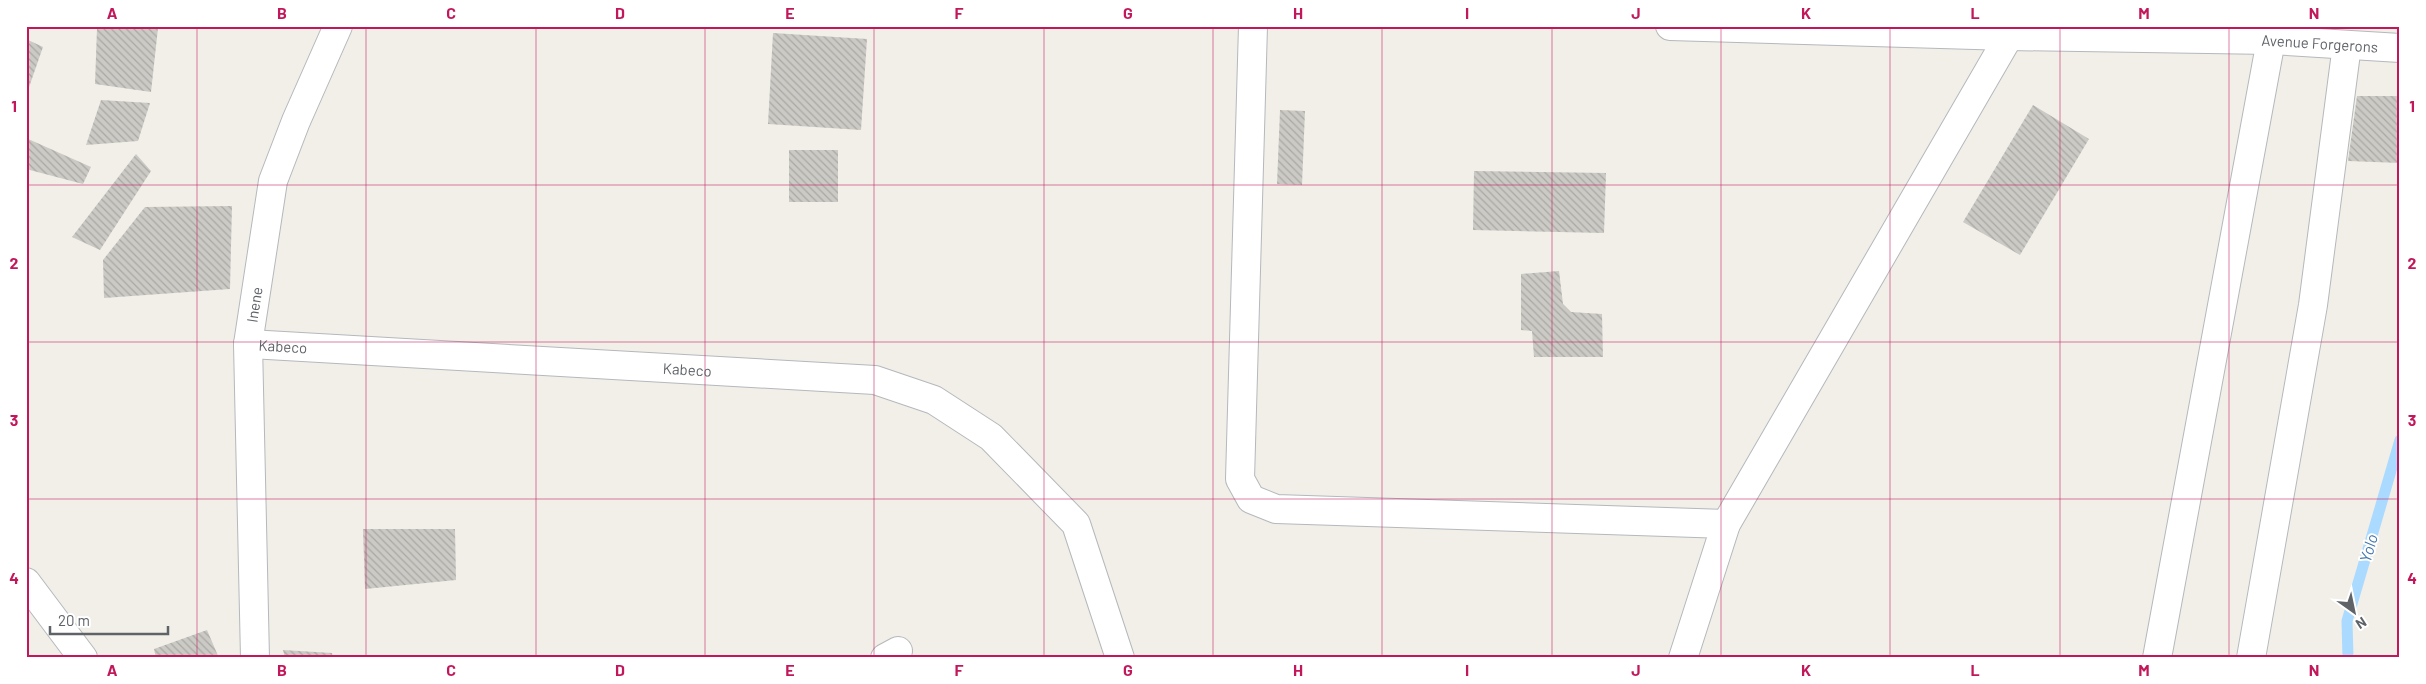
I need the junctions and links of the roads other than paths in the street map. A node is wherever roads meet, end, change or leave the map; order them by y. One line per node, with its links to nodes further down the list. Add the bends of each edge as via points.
1 (338, 26): 9 (street, Inene, via 273,181)
2 (1253, 26): 10 (street, via 1240,479 1251,500 1276,509)
3 (1670, 26): 4 (street, Avenue Forgerons)
4 (1745, 28): 5 (street, Avenue Forgerons)
5 (2009, 36): 6 (street, Avenue Forgerons); 10 (street)
6 (2271, 40): 7 (street, Avenue Forgerons); 16 (street)
7 (2346, 45): 8 (street, Avenue Forgerons); 17 (street, via 2313,305)
8 (2400, 48)
9 (248, 344): 13 (street, Inene); 14 (street, Kabeco, via 875,380 934,400 991,437 1076,524)
10 (1726, 524): 15 (street)
11 (26, 582): 12 (street)
12 (83, 658)
13 (255, 658)
14 (1120, 658)
15 (1683, 658)
16 (2157, 658)
17 (2251, 658)

